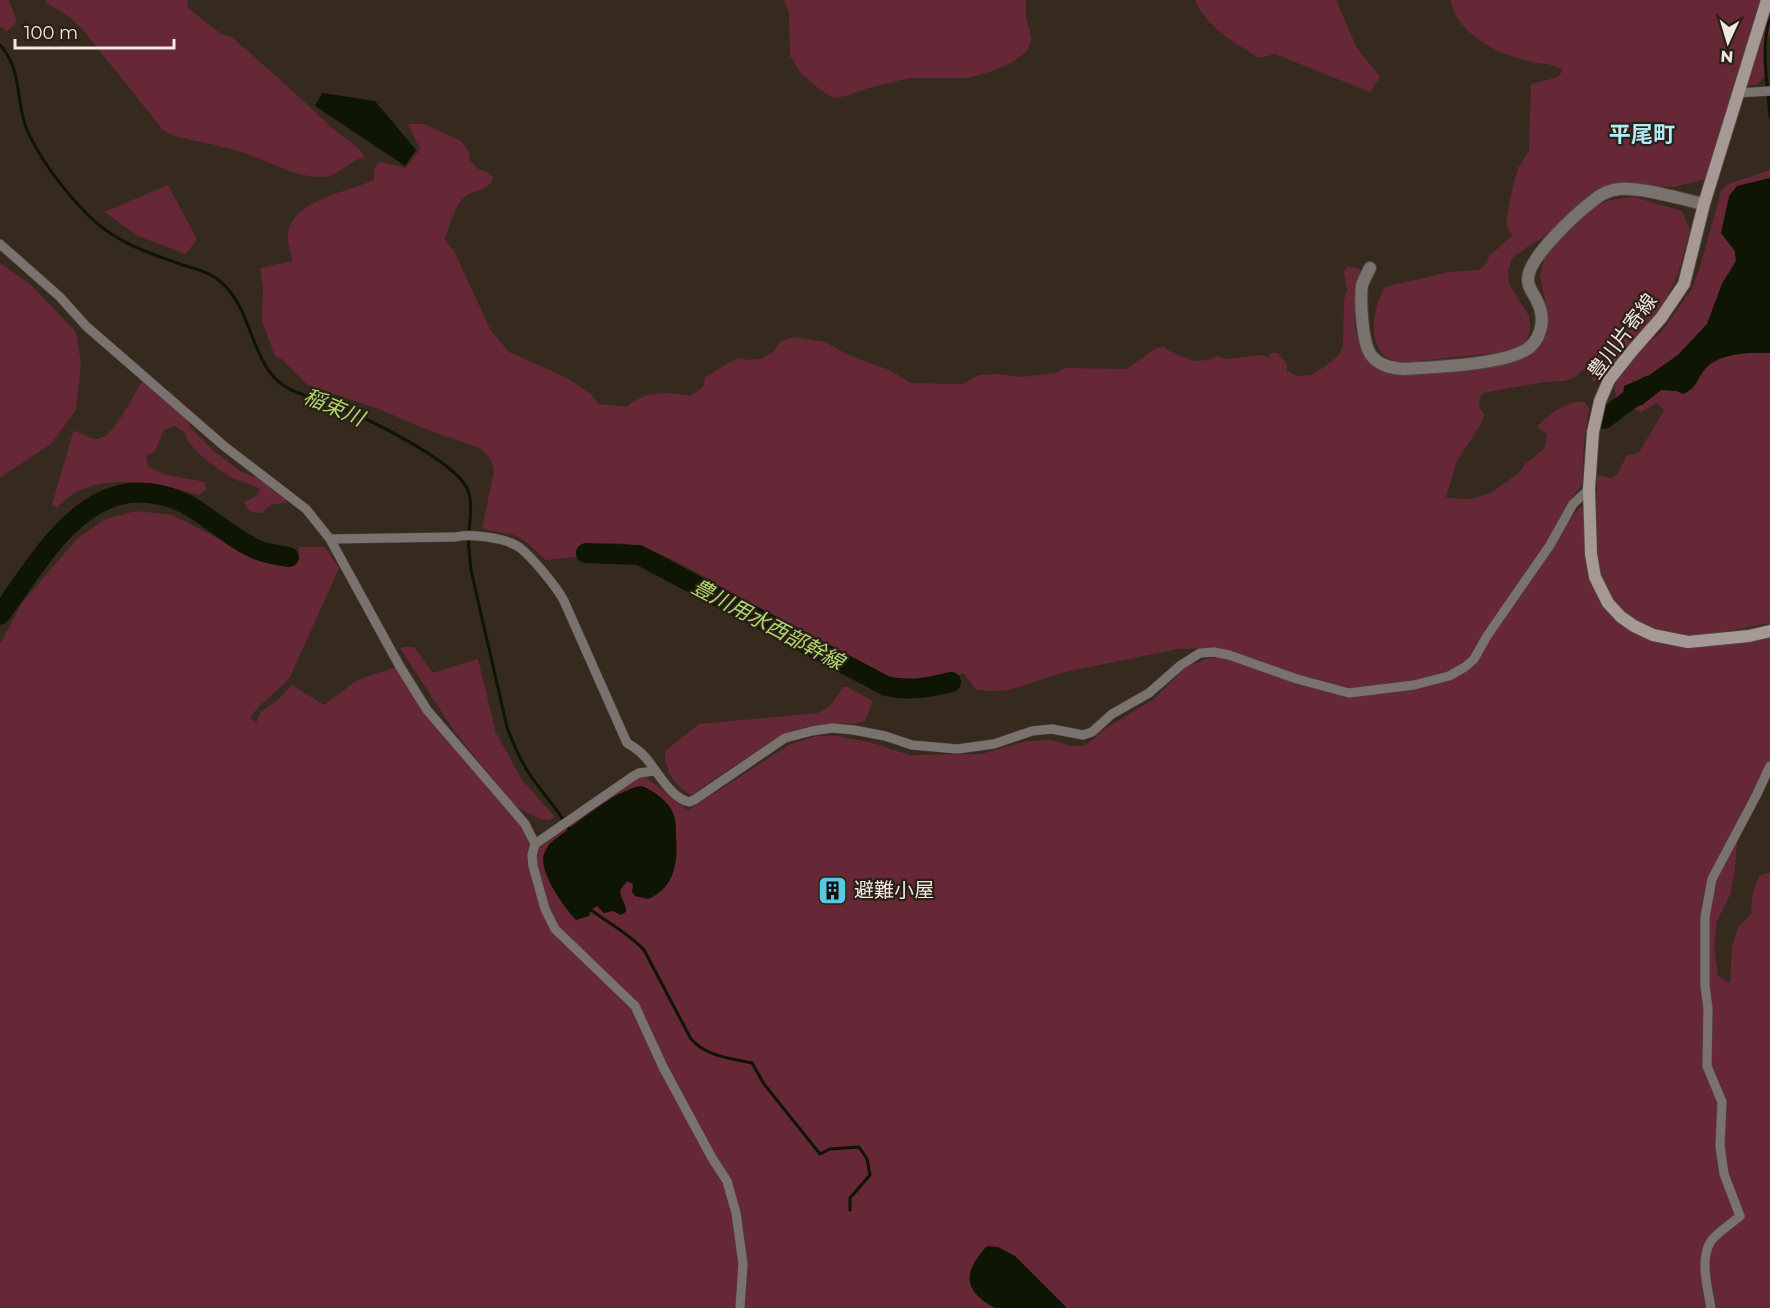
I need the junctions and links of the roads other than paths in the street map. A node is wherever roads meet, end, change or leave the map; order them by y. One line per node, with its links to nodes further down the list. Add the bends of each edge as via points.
1 (1767, 0): 3 (main road, 豊川片寄線)
2 (1770, 91): 3 (street)
3 (1737, 93): 4 (main road, 豊川片寄線)
4 (1704, 204): 6 (street, via 1631,189 1606,192 1594,199 1549,243 1529,271 1530,287 1542,315 1537,337 1529,347 1510,356 1484,362 1404,369 1377,361 1370,354 1363,333 1362,287); 7 (main road, 豊川片寄線, via 1684,284 1609,380 1600,401 1593,432)
5 (0, 244): 8 (street, via 60,297 86,326 224,446 306,510)
6 (1370, 268)
7 (1589, 489): 9 (main road, 豊川片寄線, via 1595,578 1608,603 1621,617 1653,635 1688,642); 11 (street, via 1573,504 1474,659 1436,680 1349,693 1228,655 1200,653 1149,693 1083,735 1052,729 1032,731 994,744 957,749 912,745 854,730 812,730 785,738 689,802 677,796)
8 (330, 539): 11 (street, via 462,535 504,541 519,548 557,588 622,735); 12 (street, via 427,710 525,824)
9 (1770, 632)
10 (1770, 766): 14 (street, via 1712,879 1705,917 1707,1066 1722,1102 1720,1146 1724,1174 1740,1216 1711,1241 1707,1251 1705,1269)
11 (654, 771): 12 (street, via 632,777)
12 (536, 844): 13 (street, via 533,866 555,929 634,1006 727,1181 743,1264)
13 (740, 1308)
14 (1711, 1308)

